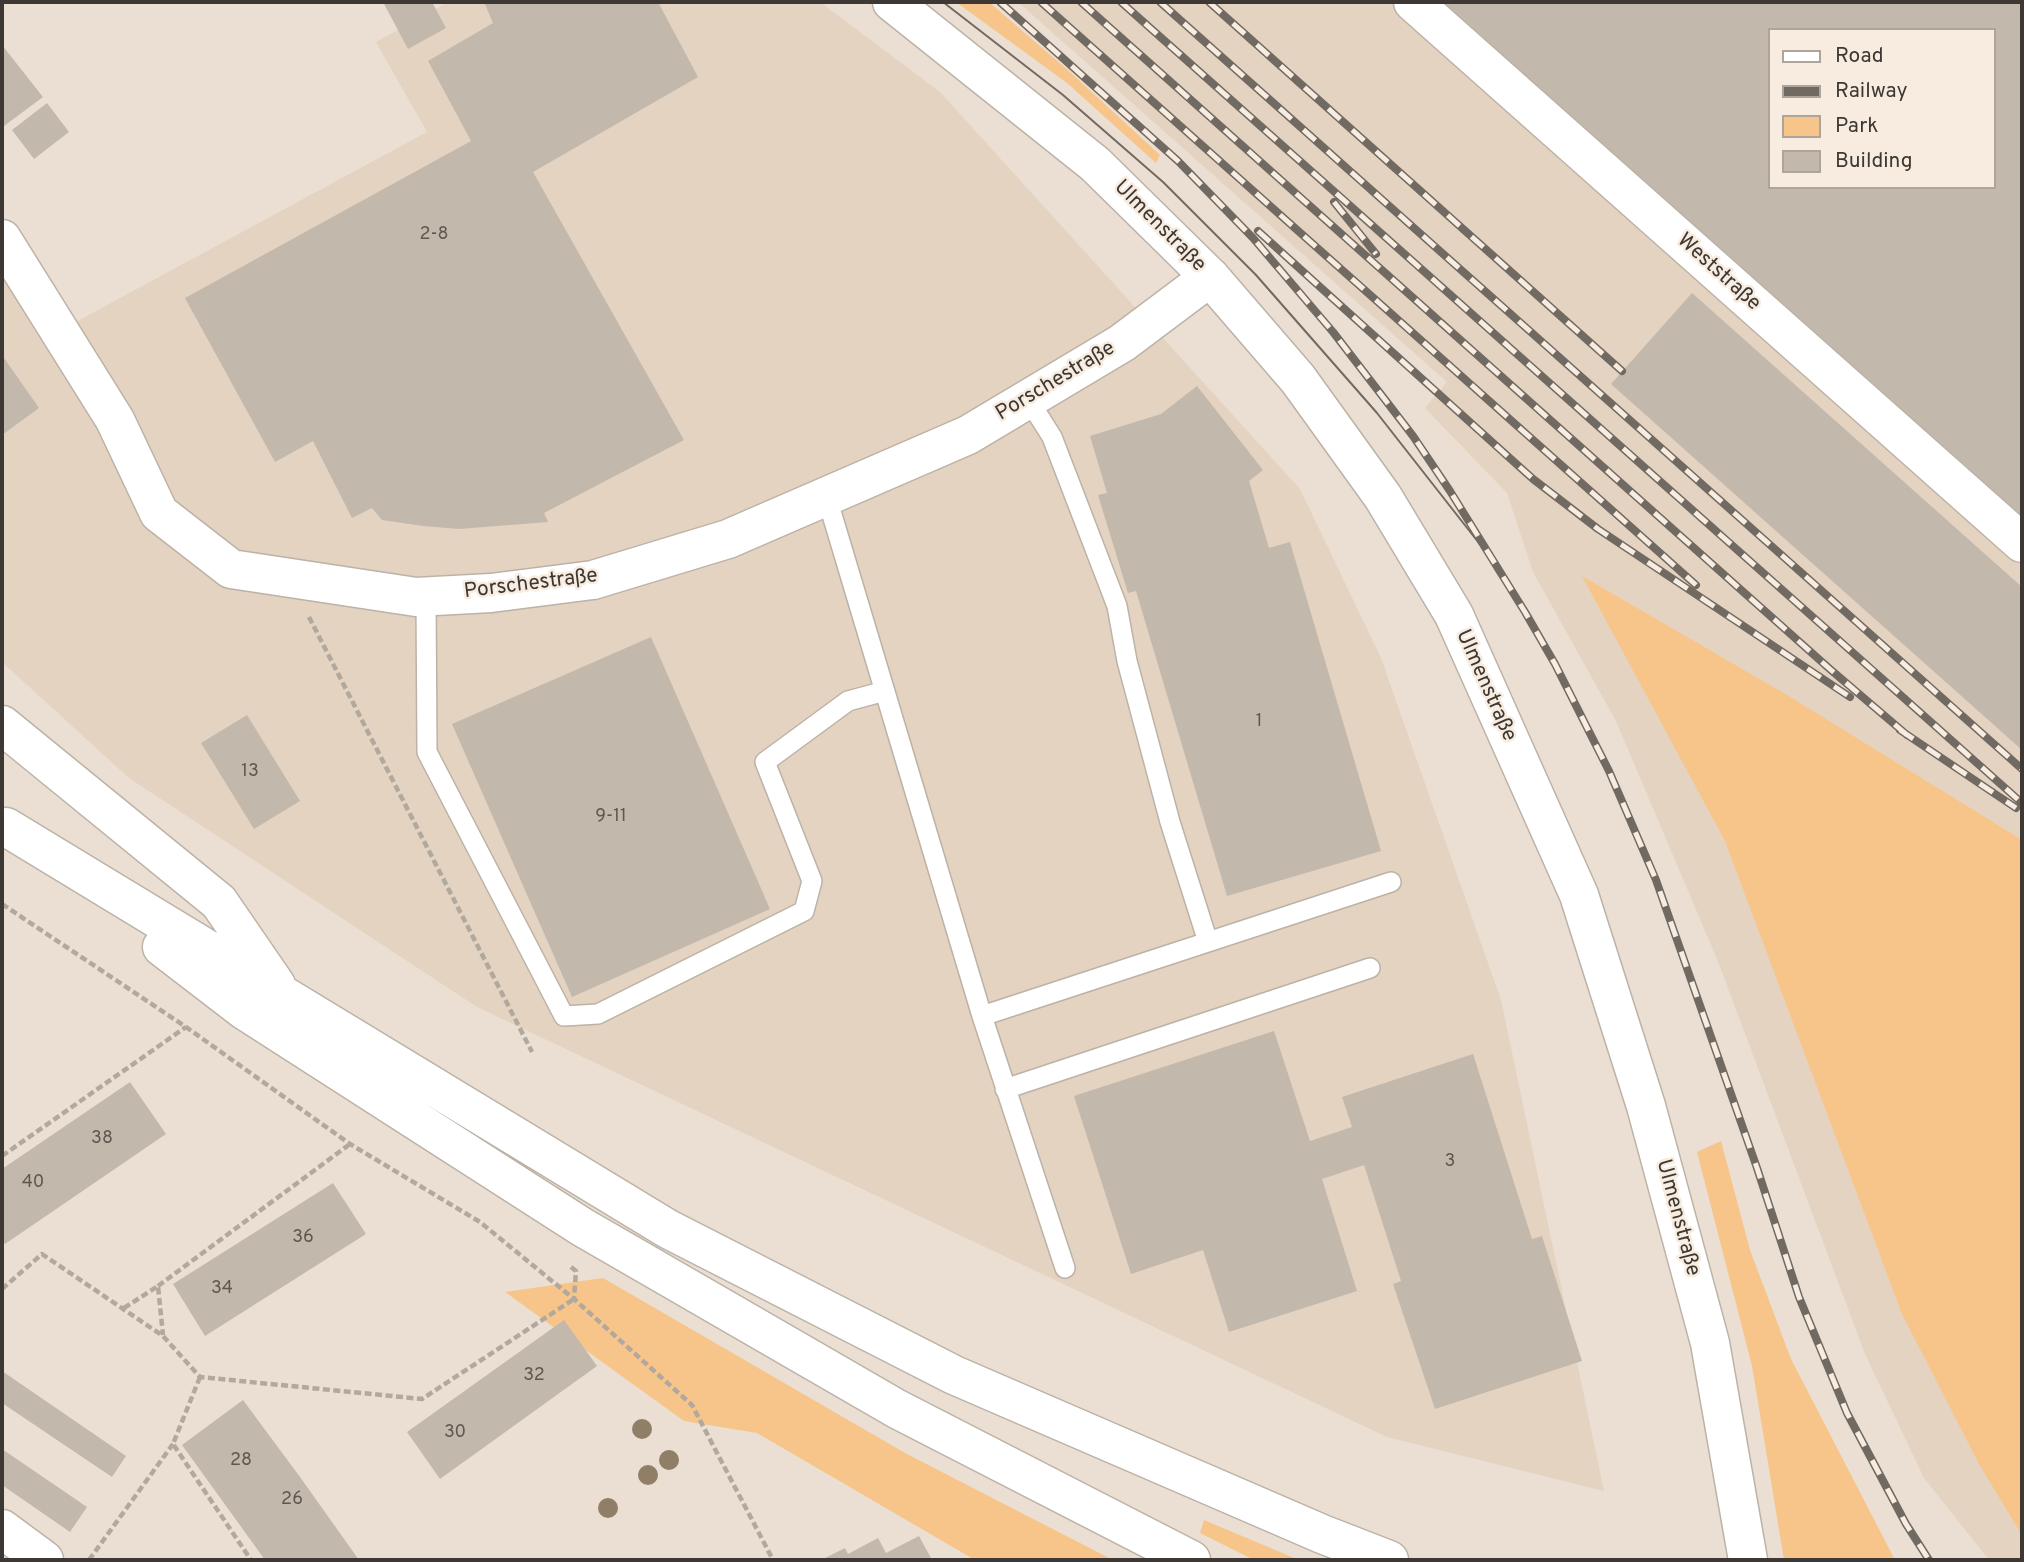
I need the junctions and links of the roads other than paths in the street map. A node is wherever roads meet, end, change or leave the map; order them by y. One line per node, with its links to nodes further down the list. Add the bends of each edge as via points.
1 (891, 2): 4 (main road, Ulmenstraße, via 1095,164)
2 (1413, 2): 7 (main road, Weststraße)
3 (2, 239): 8 (main road, Porschestraße, via 115,420 159,513 231,569)
4 (1210, 277): 5 (main road, Porschestraße, via 1122,343); 23 (main road, Ulmenstraße, via 1298,379 1412,544 1454,615 1579,895 1646,1106 1710,1343)
5 (1028, 399): 6 (main road, Porschestraße, via 968,435); 13 (lane, via 1052,437 1117,606 1170,822)
6 (827, 498): 8 (main road, Porschestraße, via 729,539 593,580); 9 (lane)
7 (2022, 544)
8 (426, 596): 9 (lane, via 426,752 564,1016 598,1014 804,911 812,881 765,762 848,701)
9 (885, 691): 16 (lane)
10 (2, 725): 15 (main road, via 219,902)
11 (4, 826): 15 (main road); 21 (main road, via 244,1010 570,1220 897,1409)
12 (1391, 882): 13 (lane)
13 (1208, 942): 16 (lane)
14 (1370, 968): 17 (lane)
15 (283, 995): 22 (main road, via 681,1236 954,1375)
16 (982, 1016): 17 (lane)
17 (1005, 1089): 18 (lane)
18 (1065, 1268)
19 (2, 1529): 20 (main road)
20 (40, 1559)
21 (1191, 1560)
22 (1389, 1560)
23 (1748, 1560)

